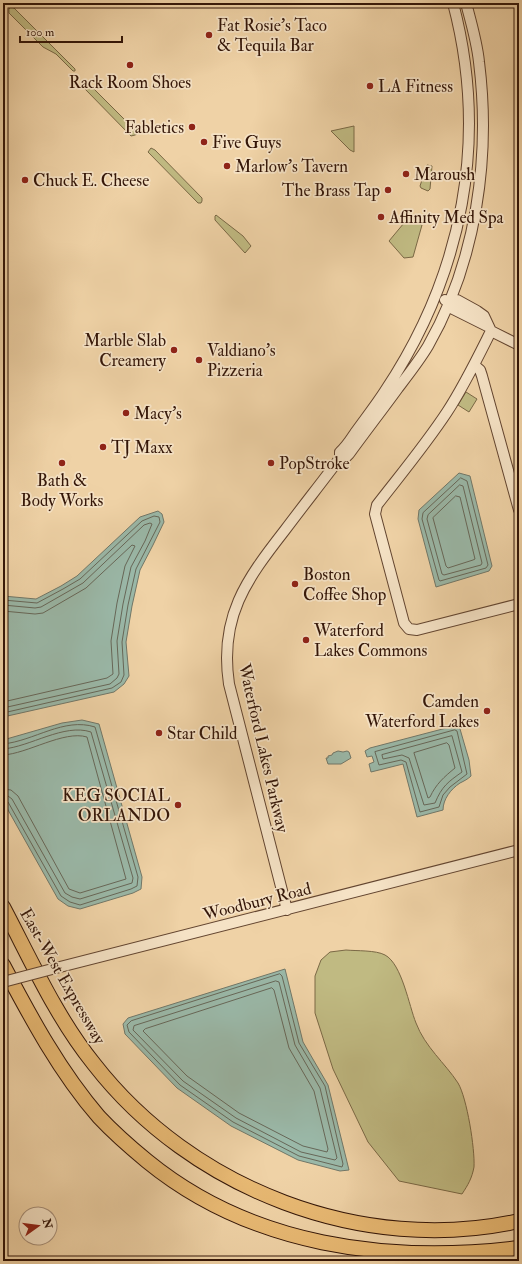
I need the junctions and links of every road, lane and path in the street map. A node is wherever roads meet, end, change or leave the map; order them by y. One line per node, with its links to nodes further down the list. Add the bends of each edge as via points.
1 (453, 3): 3 (street, Waterford Lakes Parkway, via 466,65)
2 (466, 3): 4 (street, Waterford Lakes Parkway, via 479,61)
3 (470, 127): 4 (street); 5 (street, Waterford Lakes Parkway, via 461,214)
4 (483, 127): 6 (street, Waterford Lakes Parkway, via 481,166 474,214)
5 (436, 296): 6 (street); 10 (street, Waterford Lakes Parkway, via 403,364 340,452)
6 (449, 302): 7 (street, via 456,300 477,311 484,316); 10 (street, Waterford Lakes Parkway, via 417,363 349,454)
7 (490, 329): 8 (street); 9 (street)
8 (519, 345)
9 (474, 365): 11 (street, via 482,376); 12 (street, via 442,419 377,505 376,514 404,623 409,629 417,630)
10 (340, 458): 15 (street, Waterford Lakes Parkway, via 250,577 234,612 228,644 227,667 232,695)
11 (519, 510)
12 (519, 604)
13 (519, 850): 15 (street, Woodbury Road)
14 (3, 907): 18 (highway, East-West Expressway, via 59,1013 94,1064 149,1123 214,1170 287,1204 365,1224 451,1229)
15 (287, 910): 17 (street, Woodbury Road, bridge)
16 (3, 965): 19 (highway, via 54,1055 100,1117 127,1145 157,1169 185,1190 225,1213 269,1232 352,1254 422,1259 463,1257)
17 (3, 982)
18 (519, 1221)
19 (519, 1248)

